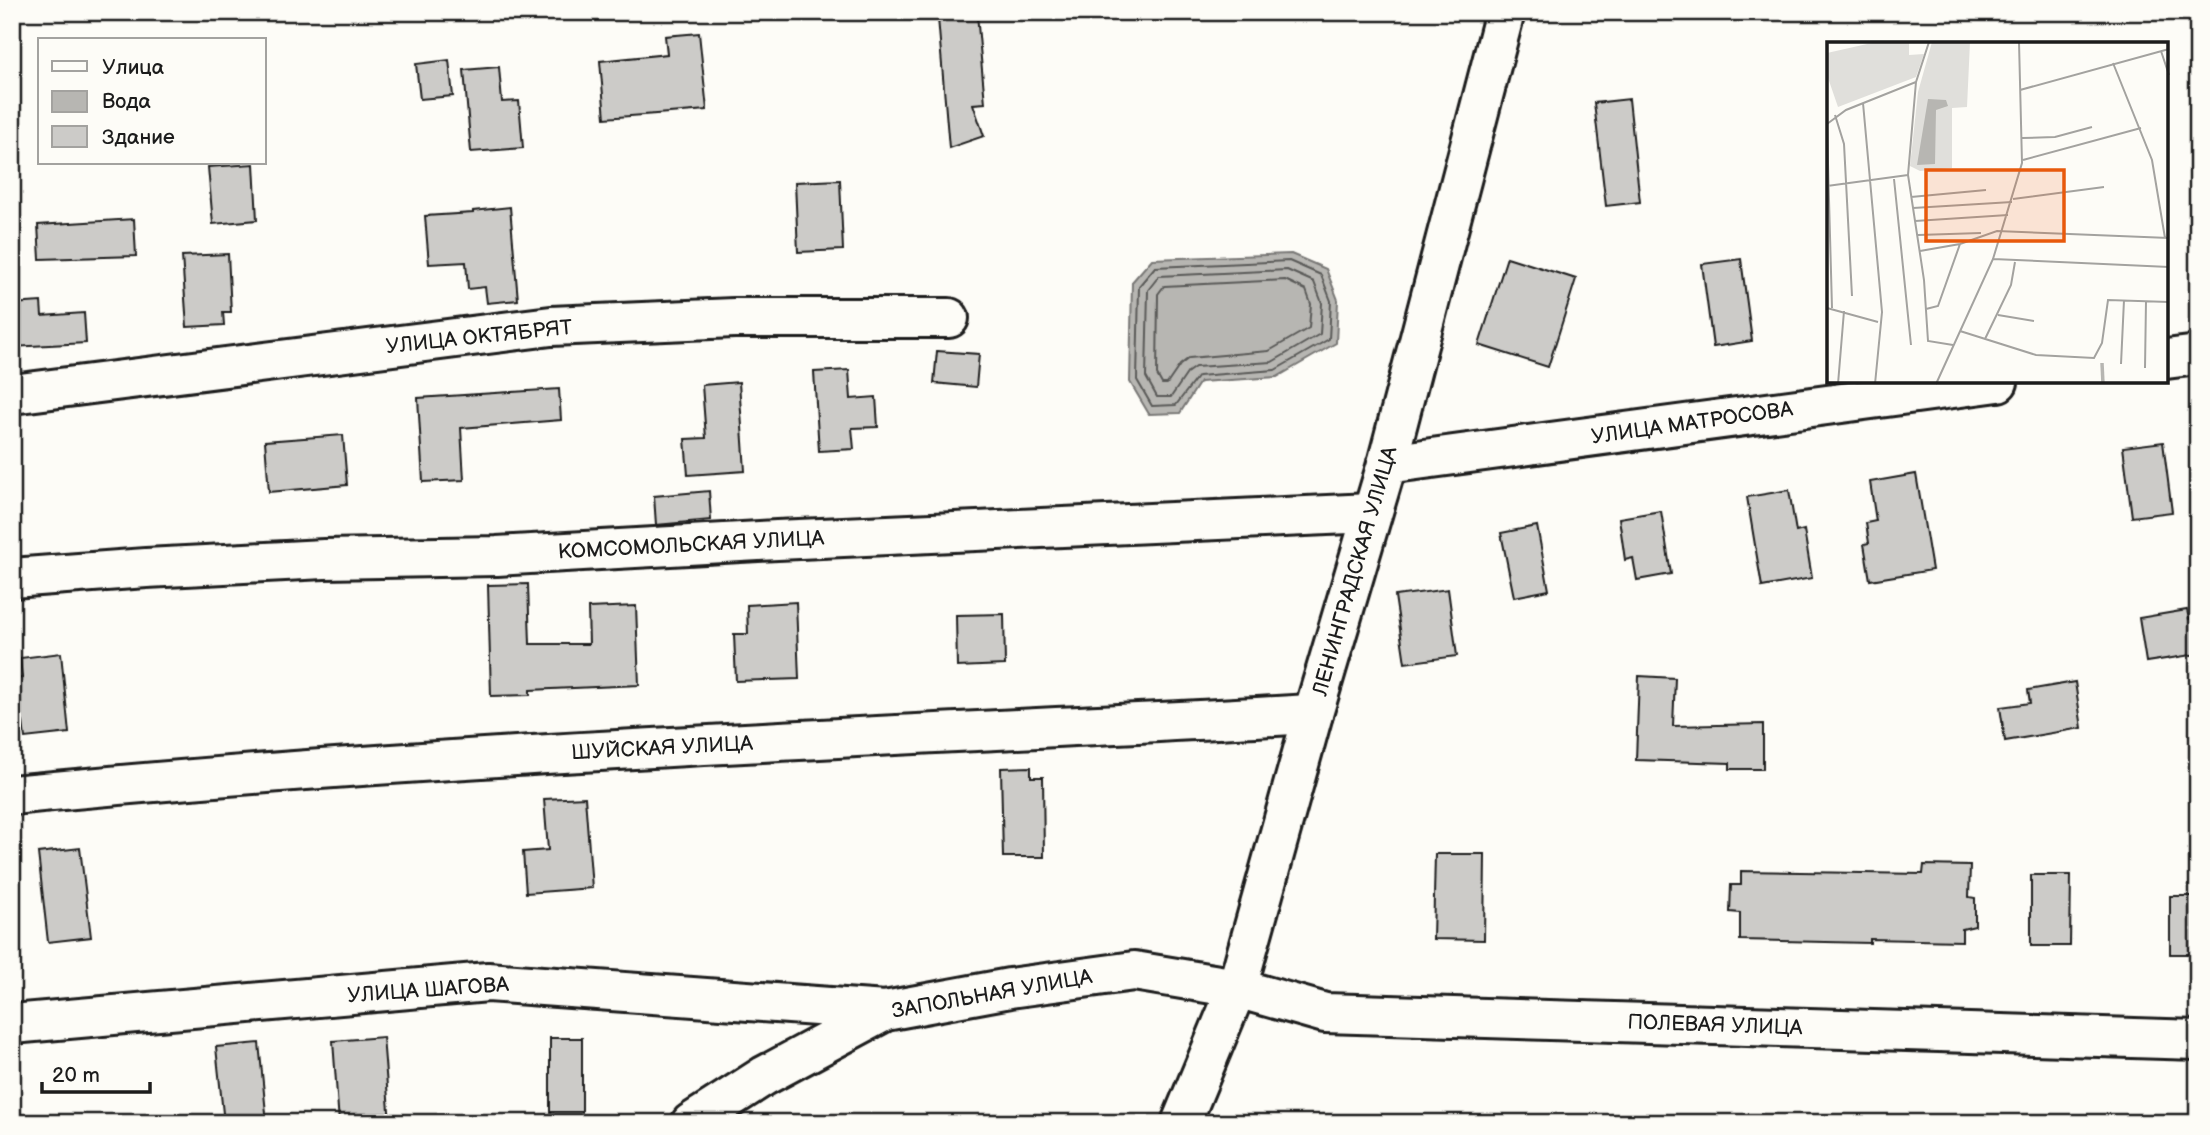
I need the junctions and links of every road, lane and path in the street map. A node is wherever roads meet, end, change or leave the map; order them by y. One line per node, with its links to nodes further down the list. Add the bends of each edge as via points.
1 (1505, 12): 7 (street, ЛЕНИНГРАДСКАЯ УЛИЦА)
2 (949, 318): 6 (street, УЛИЦА ОКТЯБРЯТ, via 734,318 551,326)
3 (2198, 355): 4 (street)
4 (2168, 359)
5 (1991, 383): 7 (street, УЛИЦА МАТРОСОВА)
6 (12, 394)
7 (1387, 464): 8 (street, ЛЕНИНГРАДСКАЯ УЛИЦА)
8 (1371, 513): 9 (street, КОМСОМОЛЬСКАЯ УЛИЦА, via 497,556 310,560); 10 (street, ЛЕНИНГРАДСКАЯ УЛИЦА)
9 (12, 578)
10 (1313, 714): 11 (street, ШУЙСКАЯ УЛИЦА, via 387,764); 12 (street, ЛЕНИНГРАДСКАЯ УЛИЦА)
11 (12, 794)
12 (1237, 988): 13 (street, ЗАПОЛЬНАЯ УЛИЦА, via 1134,971); 15 (street, ПОЛЕВАЯ УЛИЦА, via 1325,1013); 17 (street, ЛЕНИНГРАДСКАЯ УЛИЦА)
13 (885, 1011): 14 (street, УЛИЦА ШАГОВА, via 488,982); 16 (street, ЗАПОЛЬНАЯ УЛИЦА, via 764,1076)
14 (12, 1024)
15 (2198, 1040)
16 (691, 1123)
17 (1181, 1123)

